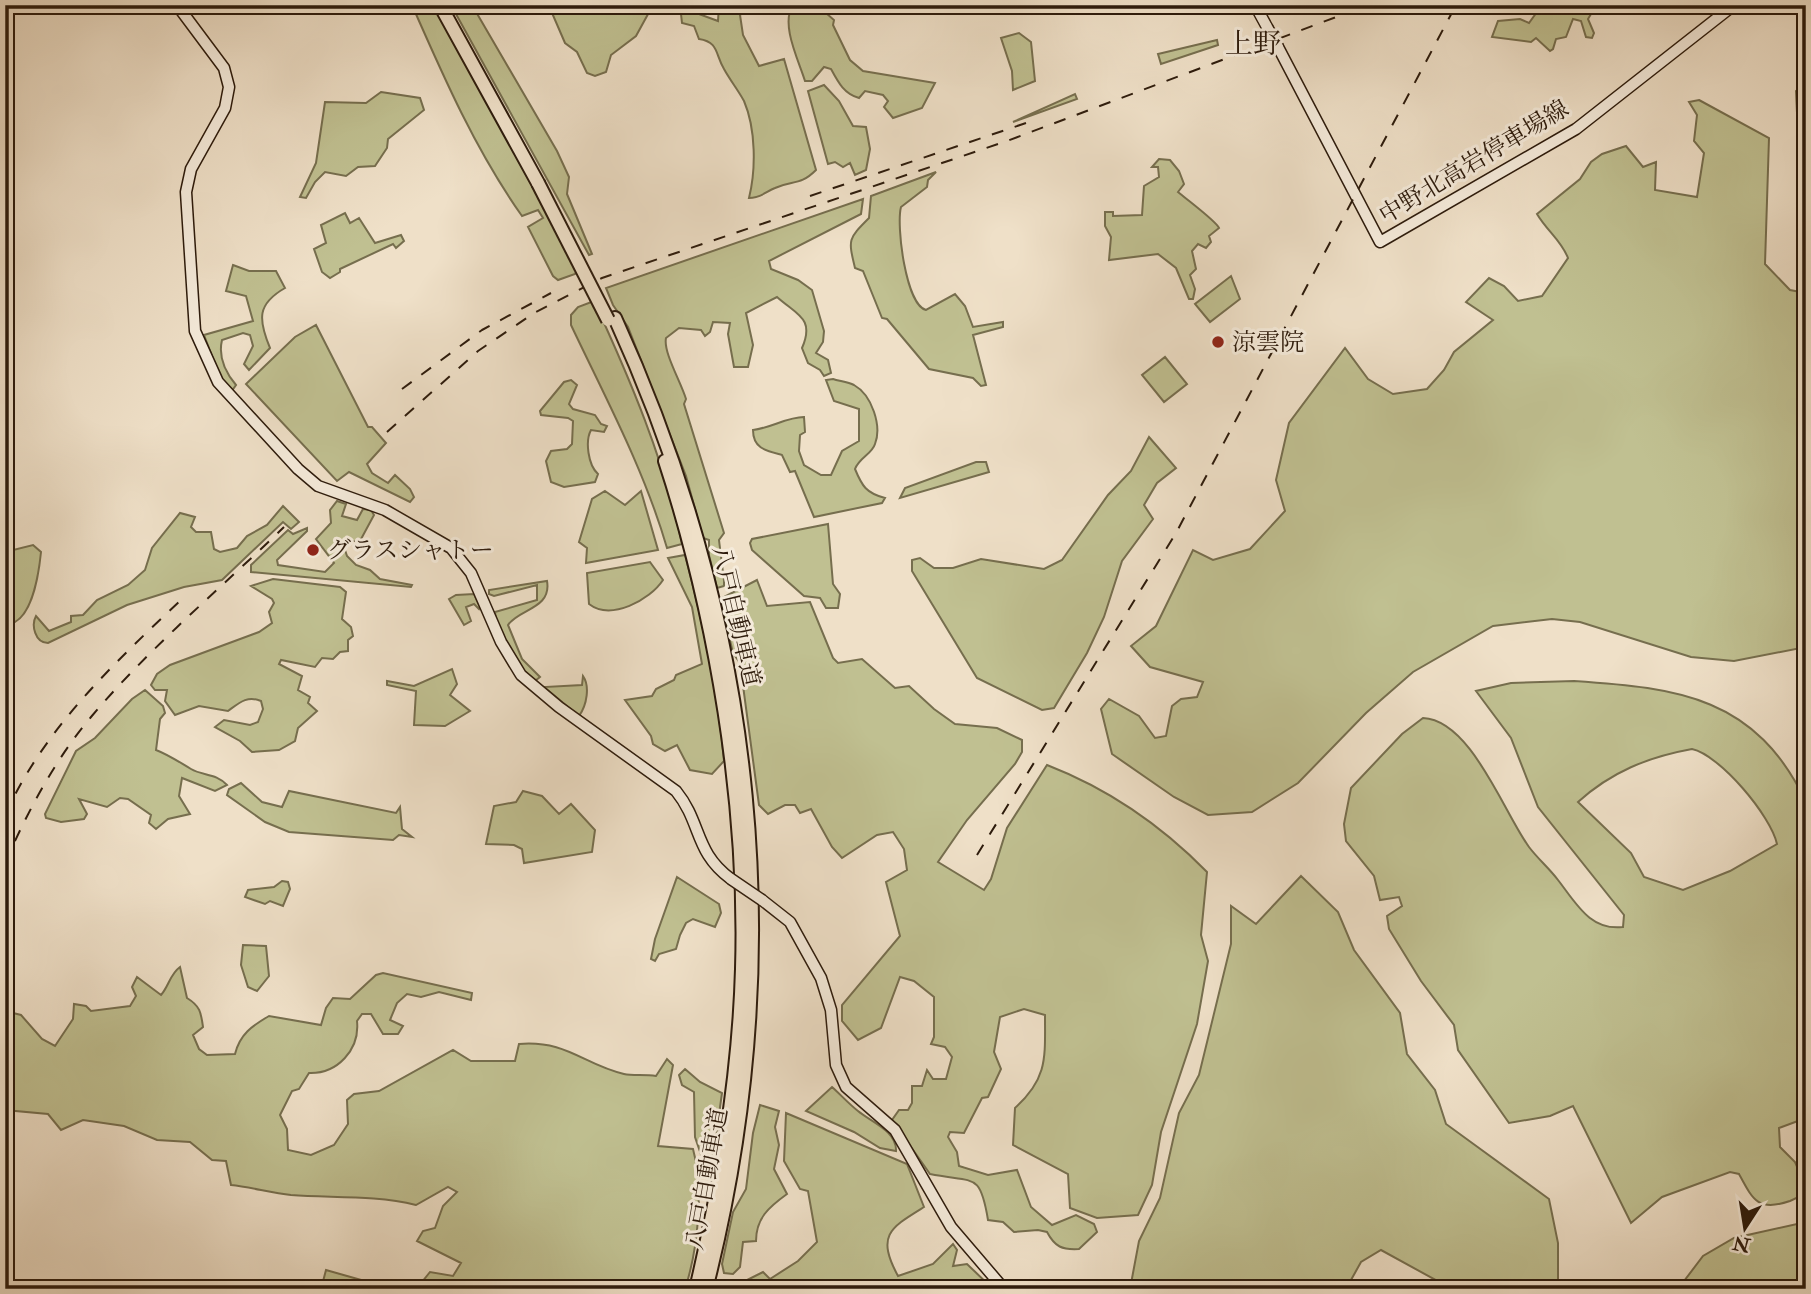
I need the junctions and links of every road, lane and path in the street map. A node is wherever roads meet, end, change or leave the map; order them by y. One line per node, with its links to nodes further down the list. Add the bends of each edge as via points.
1 (177, 5): 10 (street, bridge, via 224,68 229,87 225,108 191,169 186,192 195,331 218,382 318,486 385,510 451,548 471,573 500,642 521,675 676,791 708,859 790,922 821,978 831,1010 836,1065 845,1087 895,1130 951,1227)
2 (440, 5): 6 (highway, 八戸自動車道)
3 (446, 5): 6 (highway, 八戸自動車道)
4 (1255, 5): 5 (street, 中野北高岩停車場線, bridge, via 1380,242 1576,129)
5 (1734, 5)
6 (541, 182): 7 (highway, 八戸自動車道, bridge)
7 (611, 319): 8 (highway, 八戸自動車道, via 657,439 695,567 718,676 740,858 743,968 732,1103 718,1197); 9 (highway, 八戸自動車道, via 650,396 686,498 720,632 746,792 754,967 749,1038 736,1152)
8 (696, 1289)
9 (706, 1289)
10 (1004, 1289)

